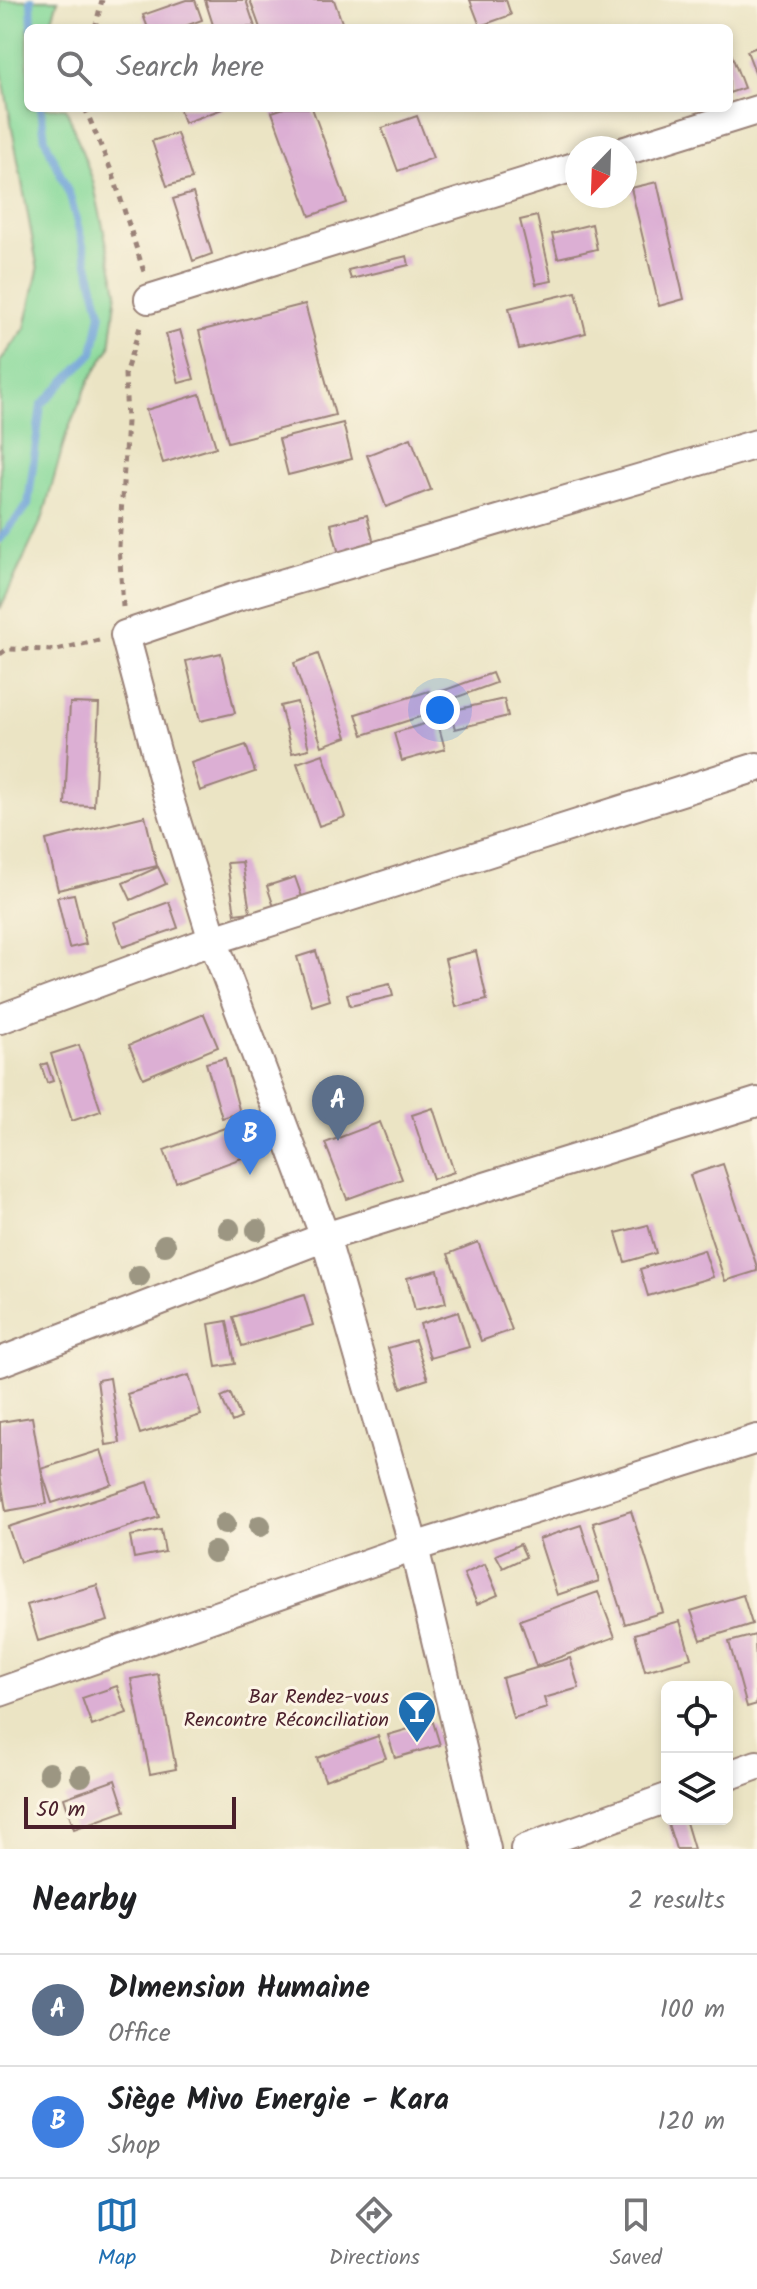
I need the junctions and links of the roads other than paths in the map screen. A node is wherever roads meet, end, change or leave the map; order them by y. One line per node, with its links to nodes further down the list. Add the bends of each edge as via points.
1 (757, 110): 2 (street)
2 (637, 147)
3 (565, 170): 4 (street)
4 (149, 299)
5 (757, 444): 7 (street, via 252,592 125,635)
6 (757, 767): 7 (street)
7 (213, 940): 8 (street); 10 (street)
8 (0, 1019)
9 (757, 1102): 10 (street)
10 (325, 1237): 11 (street); 13 (street)
11 (0, 1362)
12 (757, 1439): 13 (street)
13 (414, 1547): 14 (street); 18 (street)
14 (0, 1692)
15 (757, 1765): 16 (street)
16 (733, 1774)
17 (661, 1800): 19 (street)
18 (486, 1849)
19 (525, 1849)

